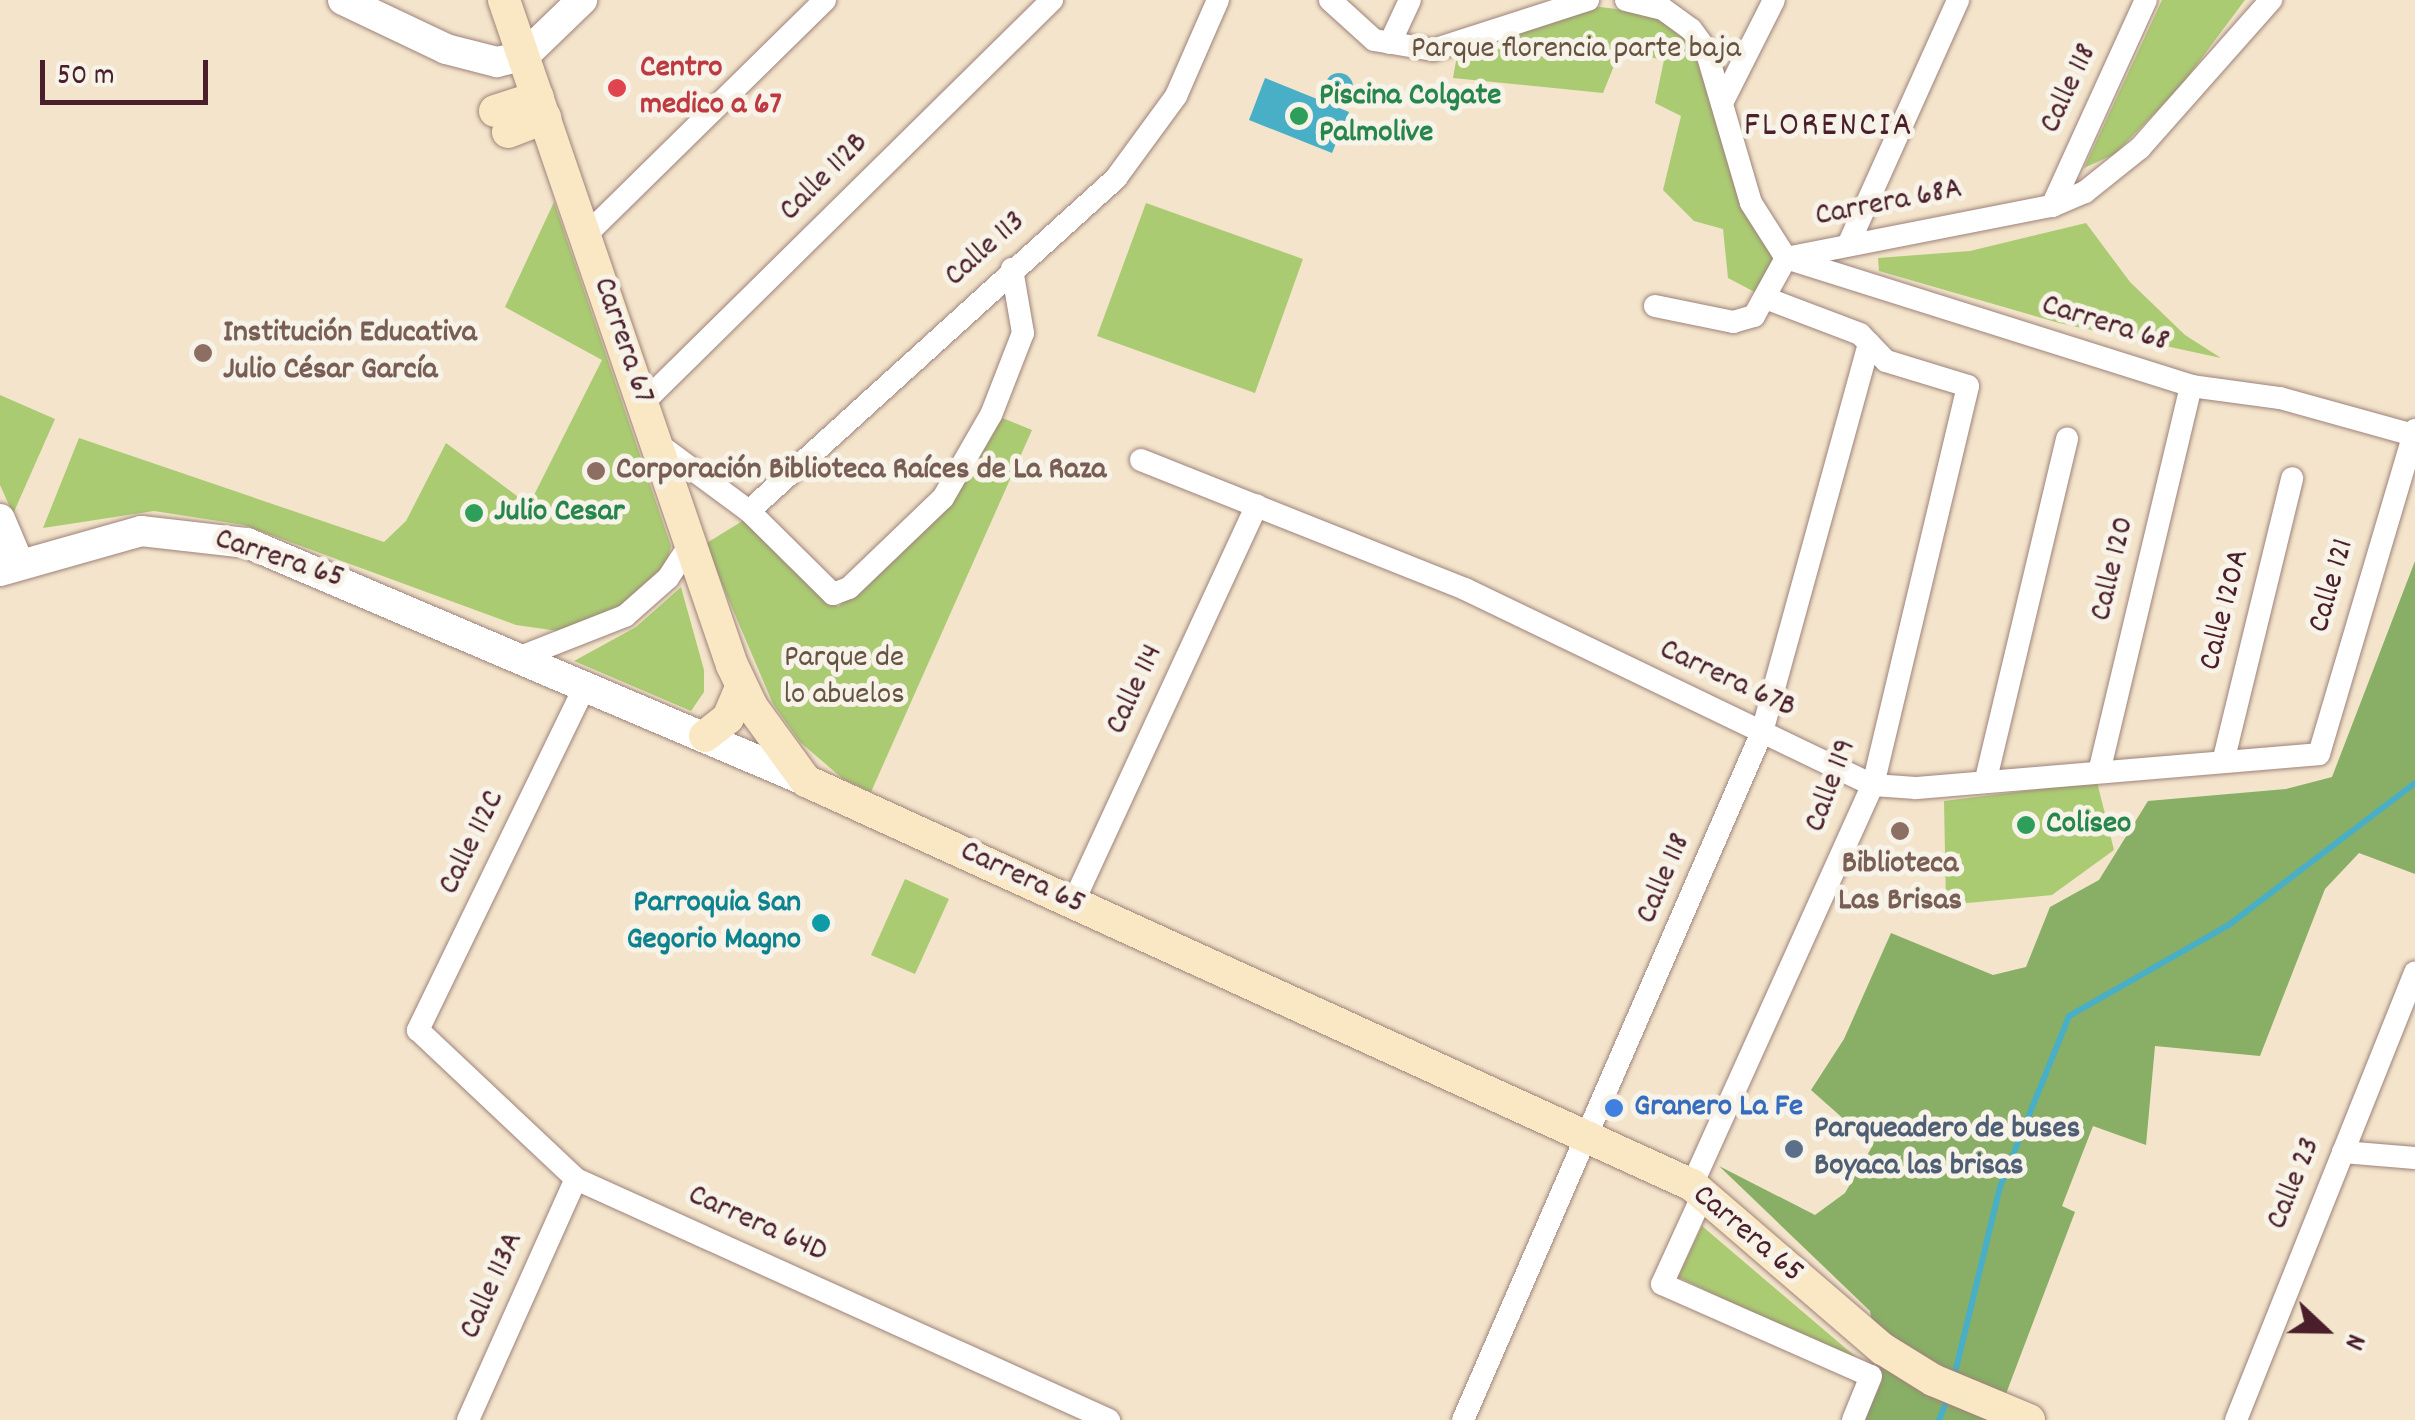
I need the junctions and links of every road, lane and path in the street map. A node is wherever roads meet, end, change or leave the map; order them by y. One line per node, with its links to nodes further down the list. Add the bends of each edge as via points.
1 (342, 0): 16 (street, via 476,59)
2 (504, 0): 16 (main road, Carrera 67)
3 (582, 0): 16 (street)
4 (825, 0): 21 (street)
5 (1052, 0): 29 (street, Calle 112B)
6 (1218, 0): 24 (street, Calle 113, via 1176,96 1149,138 1116,178)
7 (1330, 0): 15 (street, via 1374,40)
8 (1410, 0): 15 (street)
9 (1588, 0): 15 (street, via 1433,50)
10 (1626, 0): 17 (street, Carrera 68A, via 1663,9 1691,29 1706,50)
11 (1774, 0): 17 (street)
12 (1958, 0): 22 (street)
13 (2146, 0): 20 (street, Calle 118)
14 (2271, 0): 20 (street, Carrera 68A, via 2140,148 2085,192)
15 (1390, 43)
16 (524, 56): 18 (main road, Carrera 67)
17 (1722, 103): 23 (street, Carrera 68A, via 1750,204)
18 (542, 107): 19 (main road); 21 (main road, Carrera 67)
19 (502, 122)
20 (2052, 206): 22 (street, Carrera 68A)
21 (586, 235): 29 (main road, Carrera 67)
22 (1848, 243): 23 (street, Carrera 68A)
23 (1786, 258): 26 (street); 28 (street, Carrera 68)
24 (1012, 269): 36 (street, Calle 113); 36 (street, via 1023,333 991,415 943,498 848,588 833,594)
25 (1655, 306): 26 (street, via 1732,322)
26 (1761, 308): 27 (street)
27 (1869, 343): 43 (street, Calle 118); 50 (street, Calle 119, via 1886,361 1968,386)
28 (2192, 386): 30 (street, Carrera 68, via 2280,398); 47 (street, Calle 120)
29 (644, 402): 32 (main road, Carrera 67)
30 (2412, 432): 45 (street, Calle 121)
31 (2068, 438): 48 (street)
32 (658, 444): 36 (street); 38 (main road, Carrera 67)
33 (1141, 460): 35 (street, Carrera 67B)
34 (2292, 478): 46 (street, Calle 120A)
35 (1258, 504): 43 (street, Carrera 67B, via 1465,589); 51 (street, Calle 114)
36 (748, 510)
37 (0, 519): 39 (street, Carrera 65)
38 (690, 544): 40 (street, via 668,578 625,616); 42 (main road, Carrera 67)
39 (9, 567): 40 (street, Carrera 65, via 141,531 216,536 284,556)
40 (524, 656): 41 (street, Carrera 65)
41 (586, 684): 44 (street, Carrera 65); 53 (street, Calle 112C)
42 (741, 687): 44 (main road, via 728,718); 49 (main road, Carrera 67)
43 (1762, 732): 50 (street, Carrera 67B); 54 (street, Calle 118)
44 (704, 736): 49 (street, Carrera 65)
45 (2320, 754): 46 (street, Carrera 67B)
46 (2224, 758): 47 (street, Carrera 67B)
47 (2100, 768): 48 (street, Carrera 67B)
48 (1986, 778): 50 (street, Carrera 67B, via 1916,788)
49 (806, 780): 51 (main road, Carrera 65)
50 (1872, 785): 58 (street, Calle 119)
51 (1074, 902): 54 (main road, Carrera 65)
52 (2415, 973): 55 (street, Calle 23)
53 (418, 1030): 57 (street, Carrera 64D)
54 (1589, 1138): 58 (main road, Carrera 65); 62 (street, Calle 118)
55 (2343, 1152): 56 (street); 64 (street, Calle 23)
56 (2415, 1158)
57 (576, 1180): 60 (street, Calle 113A); 61 (street, Carrera 64D)
58 (1698, 1189): 59 (main road, Carrera 65, via 1857,1330 1933,1380); 63 (street, Calle 119, via 1662,1284 1872,1376)
59 (2018, 1416)
60 (468, 1420)
61 (1109, 1420)
62 (1463, 1420)
63 (1852, 1420)
64 (2236, 1420)

